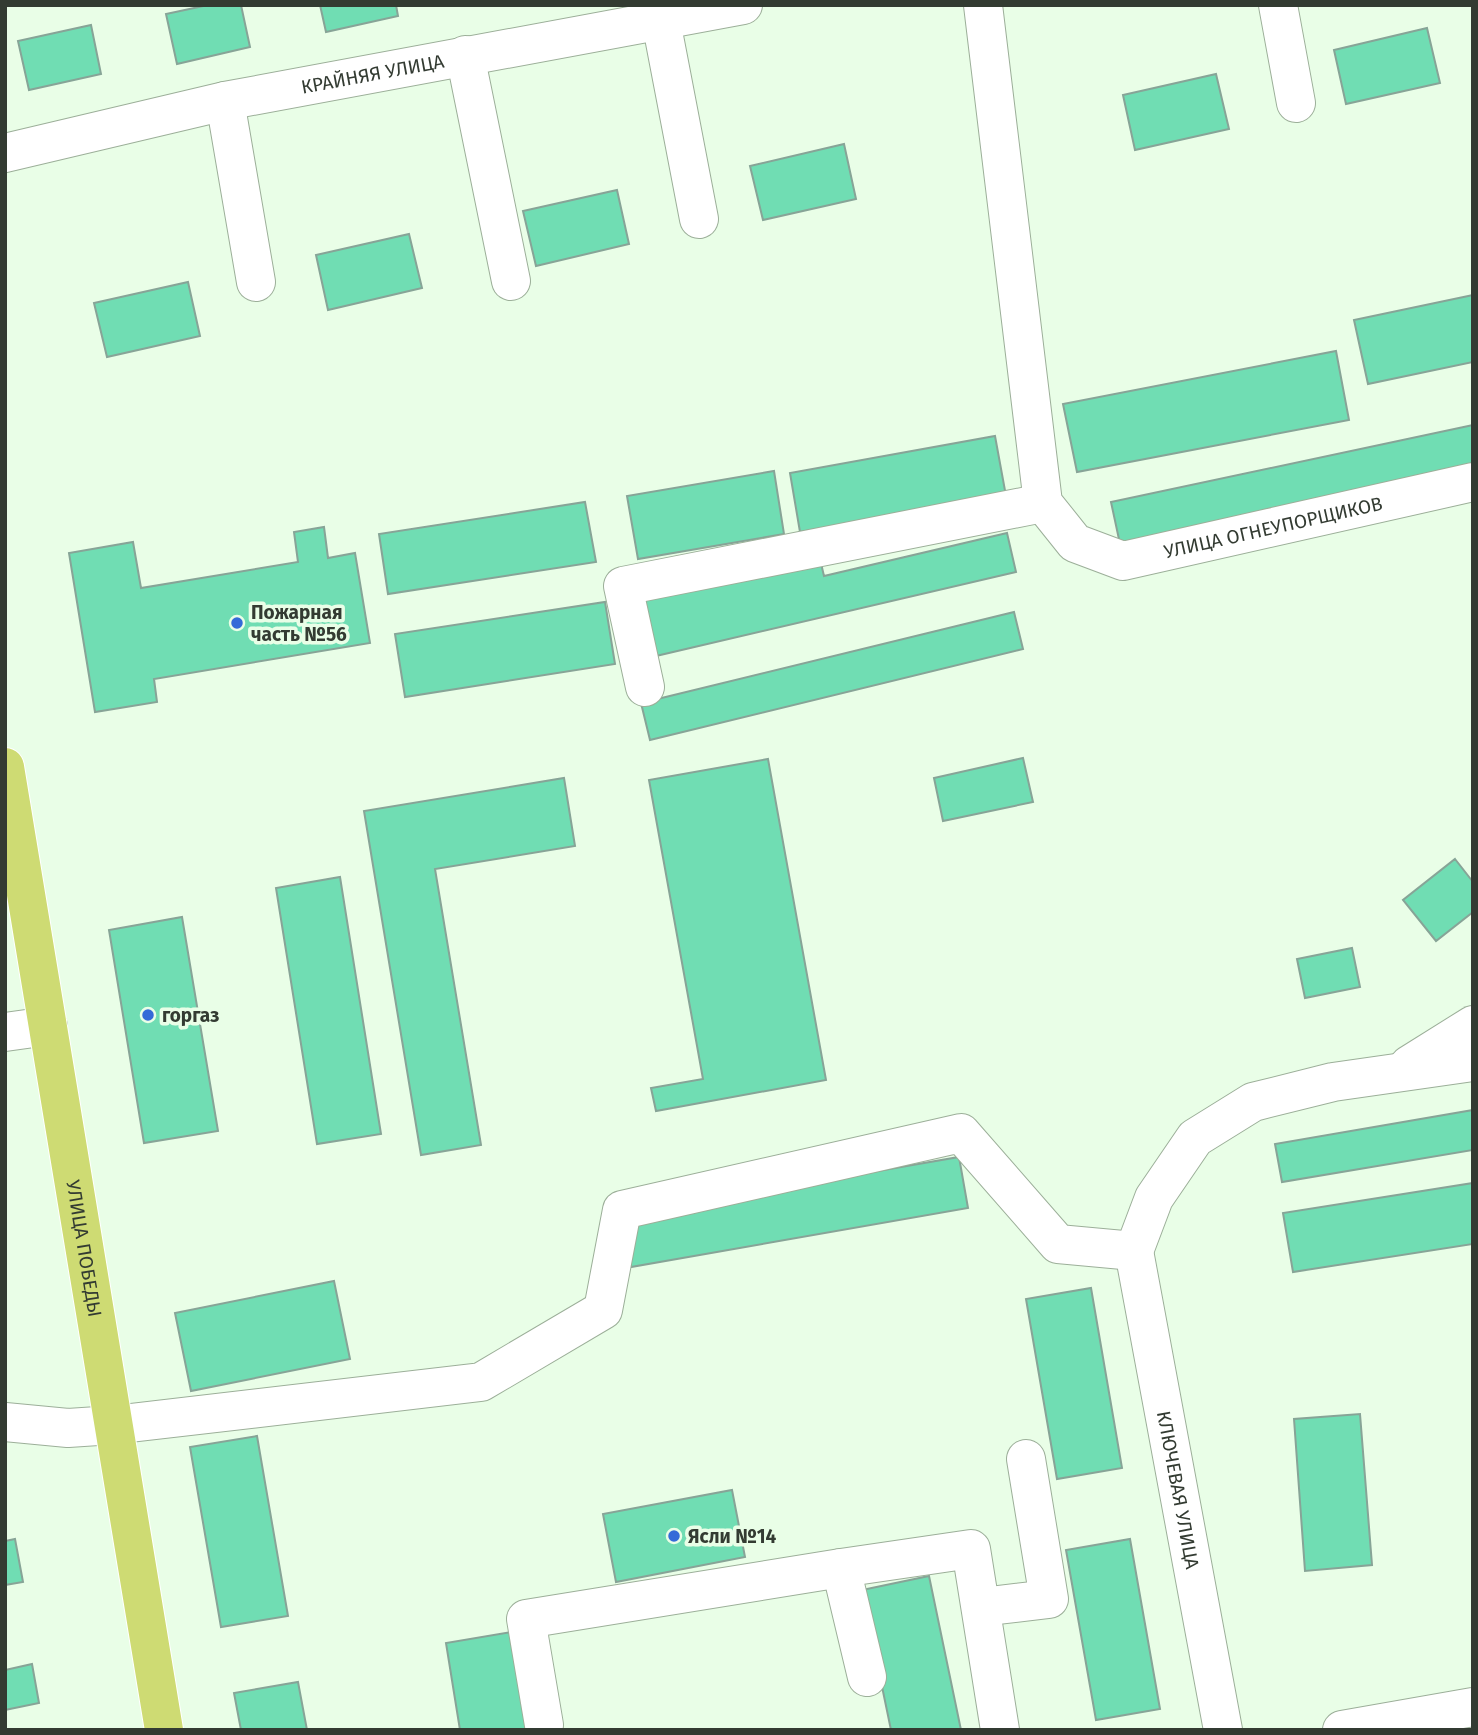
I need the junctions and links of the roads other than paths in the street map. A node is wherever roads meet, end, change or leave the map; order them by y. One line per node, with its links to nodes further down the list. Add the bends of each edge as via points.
1 (743, 5): 4 (street, КРАЙНЯЯ УЛИЦА)
2 (983, 5): 13 (street)
3 (1278, 5): 7 (street)
4 (661, 21): 5 (street, КРАЙНЯЯ УЛИЦА); 9 (street)
5 (465, 55): 6 (street, КРАЙНЯЯ УЛИЦА); 10 (street)
6 (225, 100): 8 (street, КРАЙНЯЯ УЛИЦА); 11 (street)
7 (1296, 103)
8 (5, 153)
9 (699, 219)
10 (511, 281)
11 (256, 282)
12 (1473, 482): 13 (street, УЛИЦА ОГНЕУПОРЩИКОВ, via 1123,561 1075,543)
13 (1043, 502): 14 (street, via 624,586)
14 (645, 687)
15 (5, 769): 17 (main road, УЛИЦА ПОБЕДЫ)
16 (1473, 1025): 20 (street)
17 (48, 1026): 18 (street); 23 (main road, УЛИЦА ПОБЕДЫ)
18 (5, 1032)
19 (1473, 1062): 20 (street)
20 (1399, 1071): 21 (street, via 1253,1102 1195,1138 1154,1198)
21 (1134, 1251): 23 (street, via 1058,1244 961,1133 622,1210 603,1310 481,1382); 32 (street, КЛЮЧЕВАЯ УЛИЦА)
22 (5, 1422): 23 (street, via 68,1428)
23 (113, 1425): 30 (main road, УЛИЦА ПОБЕДЫ)
24 (1026, 1460): 26 (street, via 1049,1599)
25 (841, 1568): 26 (street, via 971,1549); 27 (street); 29 (street, via 526,1619)
26 (981, 1607): 31 (street)
27 (867, 1677)
28 (1473, 1707): 33 (street)
29 (544, 1725)
30 (164, 1730)
31 (1000, 1730)
32 (1223, 1730)
33 (1342, 1730)

